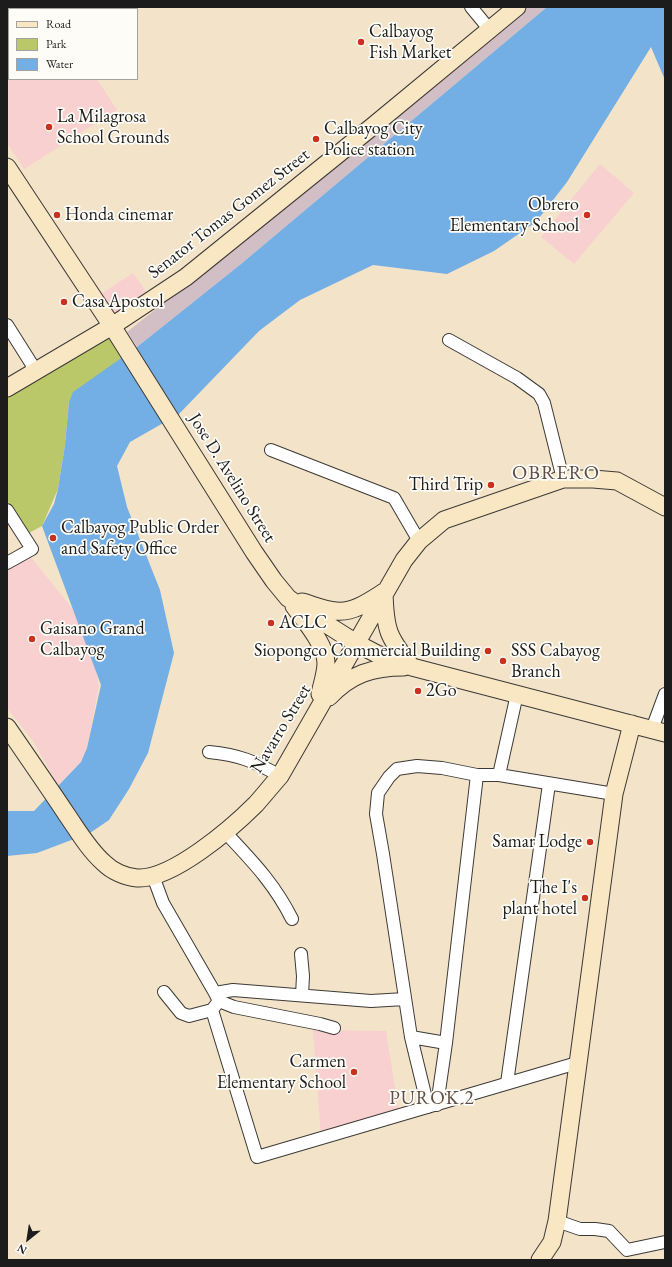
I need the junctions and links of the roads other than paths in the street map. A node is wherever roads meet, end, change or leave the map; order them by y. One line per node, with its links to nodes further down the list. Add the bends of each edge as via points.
1 (471, 7): 3 (street)
2 (518, 7): 3 (main road, Senator Tomas Gomez Street)
3 (490, 30): 6 (main road, Senator Tomas Gomez Street, via 186,277)
4 (9, 175): 6 (main road, Jose D. Avelino Street)
5 (7, 325): 8 (street)
6 (112, 326): 8 (main road, Senator Tomas Gomez Street); 17 (main road, Jose D. Avelino Street, via 254,552)
7 (449, 340): 11 (street, via 517,378 539,394 544,403)
8 (36, 371): 9 (main road, Senator Tomas Gomez Street)
9 (7, 388)
10 (271, 450): 14 (street, via 394,498)
11 (563, 479): 12 (main road, Navarro Street, via 593,478 617,481); 14 (main road, Navarro Street, via 444,520)
12 (665, 507)
13 (7, 510): 15 (street, via 32,549)
14 (419, 541): 16 (main road, Navarro Street)
15 (7, 563)
16 (384, 592): 17 (main road, via 367,603 344,611); 18 (main road, Navarro Street); 19 (main road, via 384,614 391,638)
17 (288, 598): 18 (main road, Jose D. Avelino Street); 22 (main road, via 316,637 325,655 325,672)
18 (356, 643): 19 (main road, Jose D. Avelino Street); 22 (main road, Navarro Street)
19 (412, 667): 20 (main road, Jose D. Avelino Street); 22 (main road, via 369,670 347,682)
20 (517, 694): 23 (main road, Jose D. Avelino Street); 28 (street)
21 (665, 694): 25 (street)
22 (315, 712): 29 (main road, Navarro Street)
23 (632, 724): 25 (main road, Jose D. Avelino Street); 31 (main road)
24 (7, 727): 33 (main road, Navarro Street, via 83,838 104,864 136,878)
25 (658, 731)
26 (209, 752): 29 (street, via 229,754 258,763)
27 (477, 775): 28 (street); 38 (street, via 417,766 397,769 378,793 376,814); 42 (street)
28 (499, 775): 30 (street)
29 (280, 776): 32 (main road, Navarro Street, via 256,804)
30 (549, 784): 31 (street); 44 (street)
31 (614, 794): 43 (main road)
32 (225, 832): 33 (main road, Navarro Street, via 188,859); 34 (street, via 264,873 283,900)
33 (152, 876): 39 (street)
34 (292, 919)
35 (301, 954): 37 (street)
36 (164, 992): 39 (street, via 181,1013 189,1016)
37 (302, 995): 38 (street, via 371,1001); 39 (street, via 233,990)
38 (405, 999): 41 (street)
39 (215, 1001): 40 (street); 45 (street, via 257,1157)
40 (334, 1028)
41 (411, 1037): 42 (street); 45 (street)
42 (446, 1043): 45 (street)
43 (577, 1063): 44 (street); 46 (main road)
44 (507, 1083): 45 (street)
45 (432, 1106)
46 (557, 1221): 48 (street, via 580,1228 609,1231); 49 (main road, via 552,1242)
47 (665, 1242): 48 (street)
48 (627, 1255)
49 (540, 1260)

